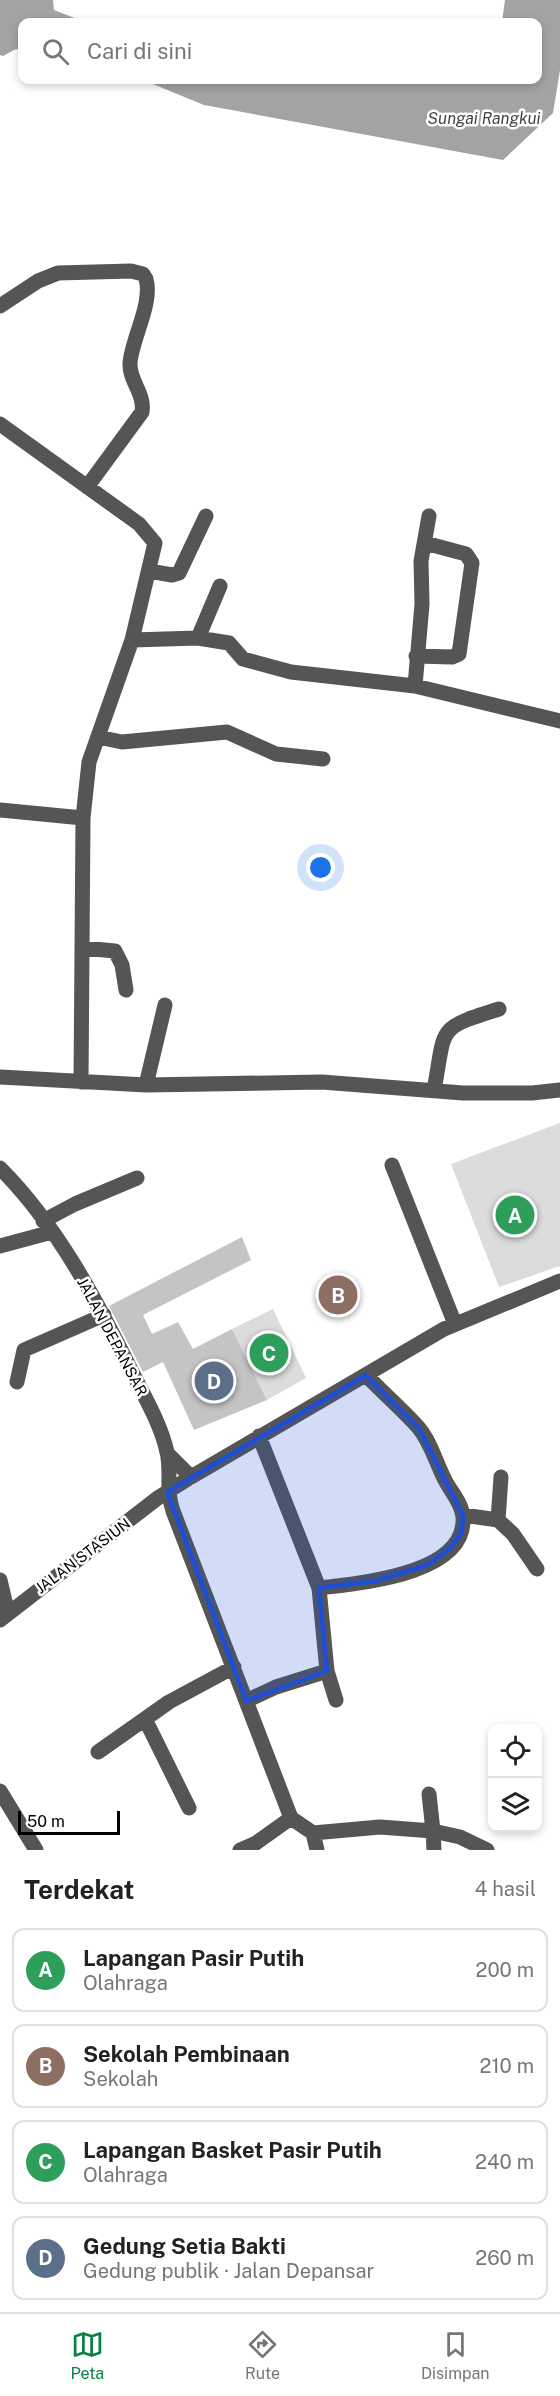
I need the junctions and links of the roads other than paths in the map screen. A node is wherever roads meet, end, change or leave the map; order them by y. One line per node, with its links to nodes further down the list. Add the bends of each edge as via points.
1 (0, 306): 3 (street, via 58,273 132,271 146,279 142,316 130,362 130,372 142,398 142,412)
2 (0, 424): 3 (street)
3 (87, 487): 7 (street, via 153,537)
4 (206, 516): 7 (street, via 179,573)
5 (429, 516): 6 (street)
6 (425, 543): 11 (street); 11 (street, via 466,554 472,562 459,654)
7 (149, 571): 10 (street)
8 (219, 586): 9 (street)
9 (198, 638): 10 (street); 12 (street, via 232,644 239,657 291,672)
10 (132, 640): 14 (street)
11 (416, 656): 12 (street)
12 (415, 686): 13 (street)
13 (560, 721)
14 (98, 737): 15 (street, via 122,742 227,732 276,754); 17 (street, via 89,762)
15 (323, 759)
16 (0, 810): 17 (street)
17 (83, 818): 18 (street)
18 (83, 948): 19 (street, via 115,951 123,965); 23 (street)
19 (126, 990)
20 (165, 1005): 24 (street)
21 (499, 1009): 26 (street, via 449,1028 441,1048)
22 (0, 1077): 23 (street)
23 (81, 1082): 24 (street)
24 (146, 1085): 26 (street, via 322,1082)
25 (560, 1089): 26 (street, via 509,1093)
26 (434, 1090)
27 (392, 1165): 34 (street)
28 (0, 1168): 30 (street, JALAN DEPANSAR)
29 (137, 1178): 30 (street)
30 (47, 1226): 31 (street); 33 (street, JALAN DEPANSAR)
31 (0, 1246)
32 (560, 1281): 34 (street, JALAN STASIUN)
33 (104, 1315): 36 (street, via 24,1350); 38 (street, JALAN DEPANSAR, via 145,1397)
34 (455, 1324): 35 (street, JALAN STASIUN)
35 (366, 1375): 37 (street, JALAN STASIUN); 42 (street, via 419,1428)
36 (17, 1382)
37 (259, 1436): 39 (street, JALAN STASIUN); 46 (street)
38 (167, 1453): 39 (street); 41 (street, JALAN DEPANSAR)
39 (191, 1477): 41 (street, JALAN STASIUN)
40 (501, 1477): 43 (street)
41 (166, 1492): 47 (street, JALAN STASIUN); 48 (street)
42 (463, 1515): 43 (street); 46 (street, via 462,1532 451,1548 428,1565 376,1581)
43 (498, 1520): 44 (street, via 513,1534)
44 (537, 1569)
45 (0, 1580): 47 (street)
46 (319, 1588): 49 (street)
47 (4, 1617)
48 (234, 1667): 51 (street); 52 (street, via 178,1696)
49 (327, 1671): 50 (street); 51 (street)
50 (336, 1700)
51 (246, 1701): 57 (street)
52 (145, 1719): 53 (street); 56 (street)
53 (98, 1752)
54 (0, 1791): 60 (street)
55 (429, 1794): 58 (street)
56 (189, 1808)
57 (291, 1818): 59 (street); 61 (street)
58 (433, 1831): 59 (street, via 380,1827); 63 (street); 64 (street, via 460,1836)
59 (313, 1833): 62 (street)
60 (36, 1850)
61 (240, 1850)
62 (318, 1850)
63 (434, 1850)
64 (487, 1850)

